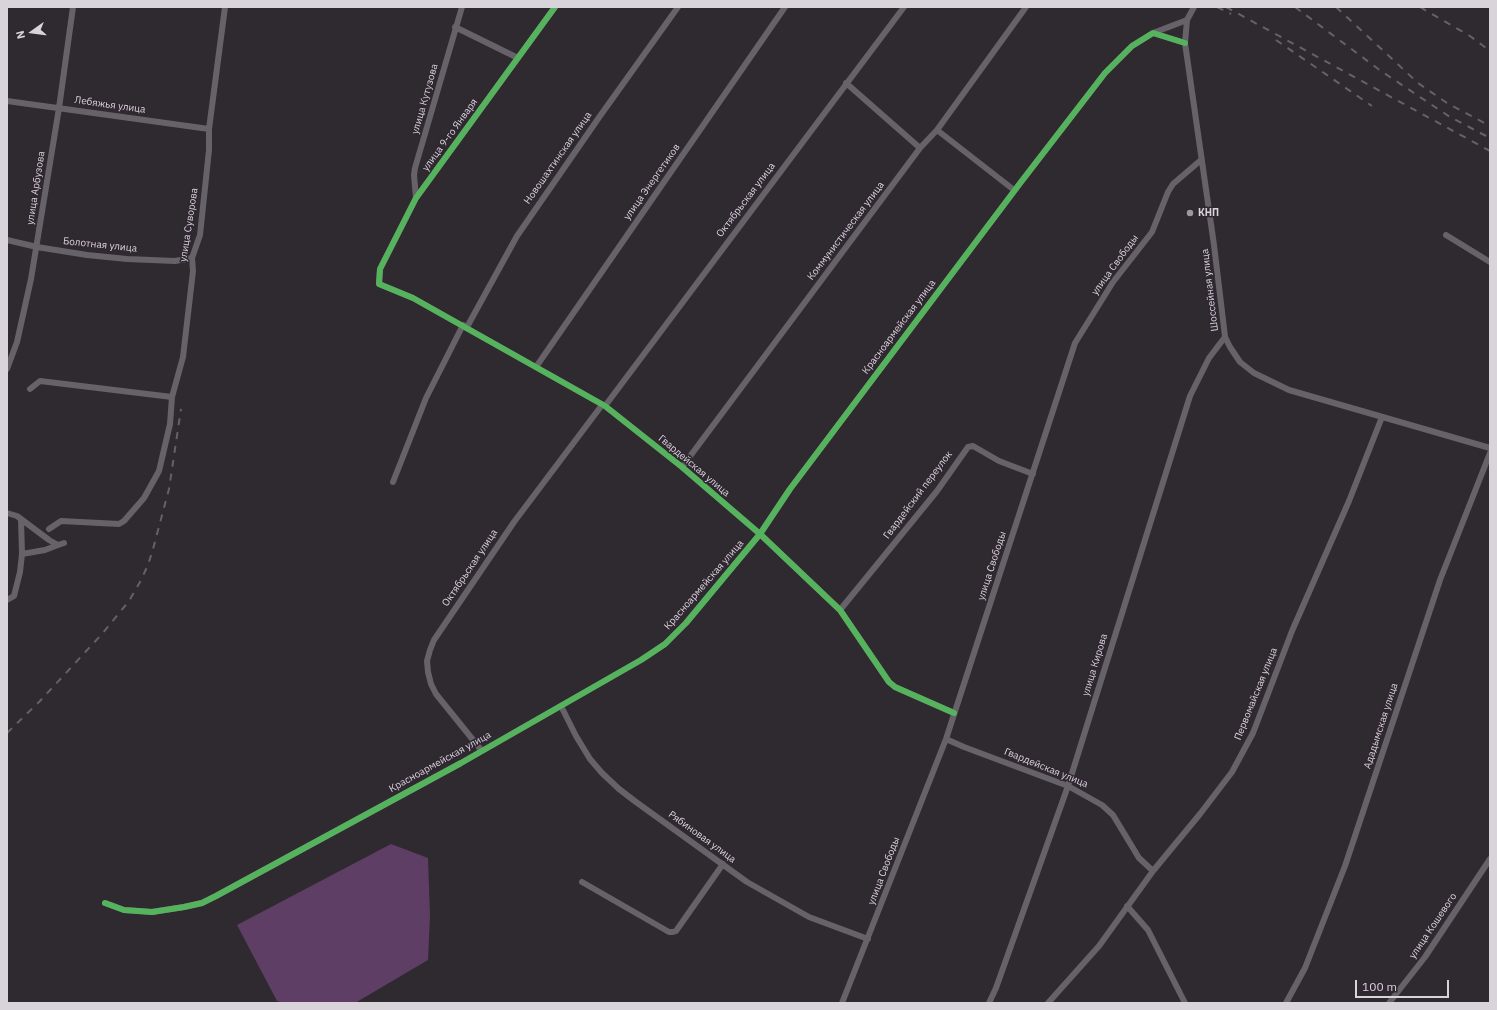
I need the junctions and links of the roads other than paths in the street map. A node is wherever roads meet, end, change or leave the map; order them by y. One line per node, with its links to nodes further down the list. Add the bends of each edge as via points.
1 (73, 7): 17 (street, улица Арбузова)
2 (225, 7): 18 (street, улица Суворова)
3 (462, 7): 11 (street, улица Кутузова)
4 (555, 7): 14 (street, улица 9-го Января)
5 (678, 7): 30 (street, Новошахтинская улица, via 516,236)
6 (785, 7): 32 (street, улица Энергетиков)
7 (904, 7): 15 (street, Октябрьская улица)
8 (1026, 7): 19 (street, Коммунистическая улица)
9 (1194, 7): 10 (street)
10 (1187, 20): 12 (street, Красноармейская улица); 13 (street, Шоссейная улица)
11 (455, 27): 14 (street); 23 (street, улица Кутузова, via 415,168)
12 (1153, 33): 13 (street); 22 (street, Красноармейская улица, via 1132,46 1105,73)
13 (1185, 43): 21 (street, Шоссейная улица)
14 (518, 58): 23 (street, улица 9-го Января)
15 (846, 83): 20 (street); 36 (street, Октябрьская улица)
16 (7, 101): 17 (street, Лебяжья улица)
17 (59, 108): 18 (street, Лебяжья улица); 26 (street, улица Арбузова)
18 (209, 129): 27 (street, улица Суворова, via 200,235)
19 (937, 130): 20 (street, Коммунистическая улица); 22 (street)
20 (920, 148): 40 (street, Коммунистическая улица)
21 (1201, 160): 31 (street, Шоссейная улица); 41 (street, улица Свободы, via 1173,184 1152,232 1113,282 1075,343)
22 (1014, 190): 46 (street, Красноармейская улица, via 790,489)
23 (416, 198): 29 (street, улица 9-го Января, via 380,269)
24 (1446, 235): 28 (street)
25 (7, 240): 26 (street, Болотная улица)
26 (37, 247): 27 (street, Болотная улица, via 127,259 175,261); 33 (street, улица Арбузова, via 17,342)
27 (192, 258): 35 (street, улица Суворова, via 193,271 183,357)
28 (1490, 262)
29 (379, 284): 30 (street, Гвардейская улица, via 413,298)
30 (465, 326): 32 (street, Гвардейская улица); 42 (street, Новошахтинская улица, via 426,398)
31 (1225, 337): 37 (street, Шоссейная улица, via 1240,362 1254,373 1289,390); 54 (street, улица Кирова, via 1209,358 1190,396)
32 (536, 367): 36 (street, Гвардейская улица)
33 (7, 370)
34 (30, 389): 35 (street, via 40,381)
35 (172, 397): 45 (street, улица Суворова, via 170,424 159,471 144,498 130,516 119,524 61,521)
36 (603, 405): 40 (street, Гвардейская улица); 53 (street, Октябрьская улица, via 514,522 434,640 430,650 428,672 436,694)
37 (1382, 417): 38 (street, Шоссейная улица); 57 (street, Первомайская улица, via 1292,631 1253,733 1232,772)
38 (1490, 448)
39 (1490, 453): 66 (street, Ададымская улица, via 1440,580 1345,866 1305,968)
40 (682, 467): 46 (street, Гвардейская улица)
41 (1032, 474): 49 (street, Гвардейский переулок, via 999,461 973,446 968,447 937,491); 51 (street, улица Свободы)
42 (393, 482)
43 (7, 513): 44 (street)
44 (21, 519): 47 (street); 47 (street, via 49,540 61,544)
45 (49, 529)
46 (760, 534): 49 (street, Гвардейская улица); 50 (street, Красноармейская улица, via 686,623 665,644)
47 (22, 554): 48 (street, via 14,596)
48 (7, 600)
49 (840, 610): 51 (street, Гвардейская улица, via 889,682 904,692)
50 (560, 706): 53 (street, Красноармейская улица); 56 (street, Рябиновая улица, via 590,759 602,774)
51 (954, 713): 52 (street, улица Свободы)
52 (946, 739): 54 (street, Гвардейская улица); 61 (street, улица Свободы)
53 (482, 751): 59 (street, Красноармейская улица, via 202,903 152,912 124,910)
54 (1068, 786): 57 (street, Гвардейская улица, via 1088,796 1113,815 1140,858); 63 (street, улица Кирова)
55 (1490, 859): 67 (street, улица Кошевого, via 1425,957)
56 (723, 864): 58 (street, via 673,932); 61 (street, Рябиновая улица, via 747,882 809,917)
57 (1153, 871): 60 (street, Первомайская улица)
58 (582, 882)
59 (105, 902)
60 (1127, 906): 64 (street, Первомайская улица, via 1099,946); 65 (street, via 1148,930)
61 (868, 939): 62 (street, улица Свободы)
62 (842, 1003)
63 (989, 1003)
64 (1048, 1003)
65 (1185, 1003)
66 (1286, 1003)
67 (1389, 1003)

